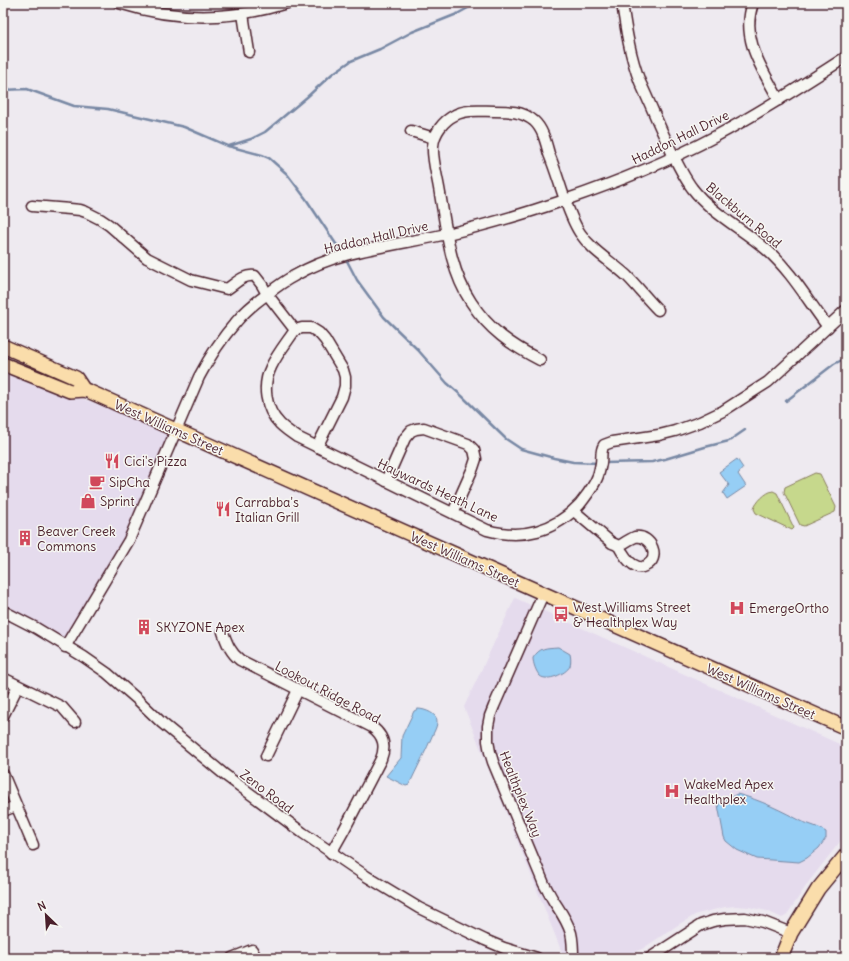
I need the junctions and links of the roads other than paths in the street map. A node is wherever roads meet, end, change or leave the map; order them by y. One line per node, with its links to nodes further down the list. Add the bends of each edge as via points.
1 (119, 3): 5 (street, via 177,15)
2 (287, 3): 5 (street)
3 (622, 3): 11 (street, Blackburn Road, via 635,70)
4 (753, 3): 8 (street, via 749,24 750,41)
5 (243, 14): 6 (street)
6 (249, 52)
7 (846, 57): 8 (street, Haddon Hall Drive)
8 (779, 100): 11 (street, Haddon Hall Drive, via 714,137)
9 (411, 131): 10 (street)
10 (434, 138): 12 (street, via 439,128 455,115 466,112 519,112 536,122); 14 (street, via 433,152)
11 (674, 156): 12 (street, Haddon Hall Drive); 18 (street, Blackburn Road, via 686,179 700,197 775,257)
12 (565, 200): 14 (street, Haddon Hall Drive); 16 (street, via 576,227 586,242 634,283)
13 (32, 206): 15 (street, via 86,212 109,225 147,258 191,280 227,289 249,275 255,276)
14 (447, 234): 15 (street, Haddon Hall Drive, via 331,259 310,267); 21 (street, via 460,282 471,302 502,337)
15 (267, 294): 19 (street); 24 (street, Haddon Hall Drive, via 237,320 223,338 199,377)
16 (658, 310)
17 (846, 310): 18 (street, Haywards Heath Lane)
18 (828, 327): 27 (street, Haywards Heath Lane, via 768,382 724,411 675,431 612,442 604,446 596,480 589,493)
19 (295, 330): 25 (street, Haywards Heath Lane, via 272,366 266,380 266,396 271,411 280,424); 25 (street, via 311,328 320,333 345,377 342,397)
20 (3, 346): 23 (main road, West Williams Street, via 76,378)
21 (540, 360)
22 (3, 364): 23 (main road, West Williams Street, via 70,391)
23 (84, 390): 24 (main road, West Williams Street)
24 (176, 430): 30 (main road, West Williams Street); 33 (street, Haddon Hall Drive, via 130,540)
25 (317, 447): 26 (street, Haywards Heath Lane)
26 (386, 481): 28 (street, Haywards Heath Lane); 28 (street, via 405,438 411,431 424,428 468,444 474,450 476,459)
27 (574, 510): 28 (street, Haywards Heath Lane, via 547,528 514,535 487,530); 29 (street)
28 (453, 513)
29 (619, 546)
30 (544, 594): 39 (main road, West Williams Street); 51 (street, Healthplex Way, via 494,706 488,726 488,741 493,762 544,884 572,934)
31 (3, 611): 33 (street, Zeno Road)
32 (223, 632): 36 (street, Lookout Ridge Road, via 228,646 240,660)
33 (66, 647): 45 (street, Zeno Road, via 107,673 225,775)
34 (3, 678): 35 (street)
35 (18, 686): 37 (street); 38 (street, via 62,707)
36 (298, 690): 40 (street); 45 (street, Lookout Ridge Road, via 372,727 384,744 381,759)
37 (3, 716)
38 (74, 722)
39 (846, 728)
40 (266, 756)
41 (3, 774): 42 (street)
42 (16, 806): 43 (street); 44 (street)
43 (3, 812)
44 (34, 845)
45 (331, 853): 50 (street, Zeno Road, via 419,908 485,940)
46 (846, 855): 47 (main road, via 818,889)
47 (791, 932): 52 (street, via 745,918 713,921 701,925); 53 (main road)
48 (232, 958): 49 (street, via 252,950)
49 (256, 958)
50 (537, 958)
51 (574, 958)
52 (650, 958)
53 (781, 958)

